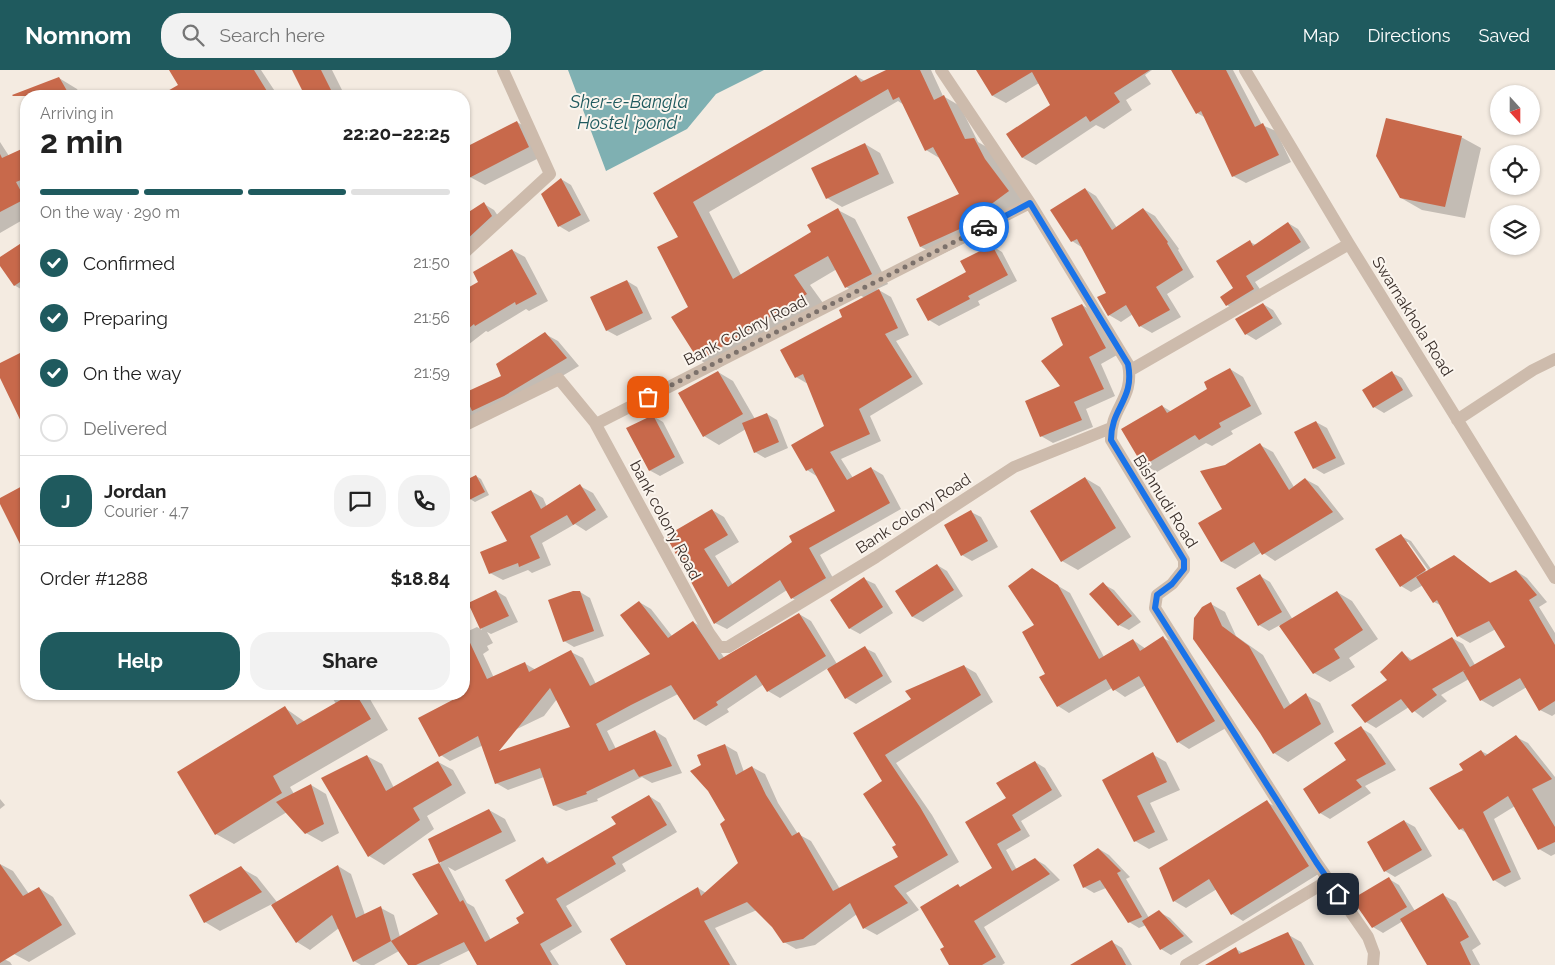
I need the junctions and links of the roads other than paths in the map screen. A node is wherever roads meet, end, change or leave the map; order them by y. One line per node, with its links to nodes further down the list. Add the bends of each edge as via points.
1 (503, 70): 6 (street, via 550,174)
2 (940, 70): 4 (street)
3 (1245, 70): 5 (street, Swarnakhola Road)
4 (1030, 203): 8 (street, via 1128,364); 11 (street, Bank Colony Road)
5 (1349, 244): 8 (street); 9 (street, Swarnakhola Road)
6 (470, 247)
7 (1555, 359): 9 (street)
8 (1129, 371): 12 (street, via 1130,385)
9 (1457, 420): 14 (street, Swarnakhola Road)
10 (470, 422): 11 (street, via 559,378)
11 (595, 422): 15 (street, bank colony Road)
12 (1111, 428): 13 (street); 15 (street, Bank colony Road, via 1014,467 876,557 728,647 720,647); 16 (street, Bishnudi Road, via 1114,447 1184,560 1184,569 1157,595 1155,608)
13 (1074, 443)
14 (1555, 578)
15 (709, 633)
16 (1329, 880): 17 (street); 18 (street, Bishnudi Road, via 1368,937 1374,953)
17 (1186, 965)
18 (1374, 965)

